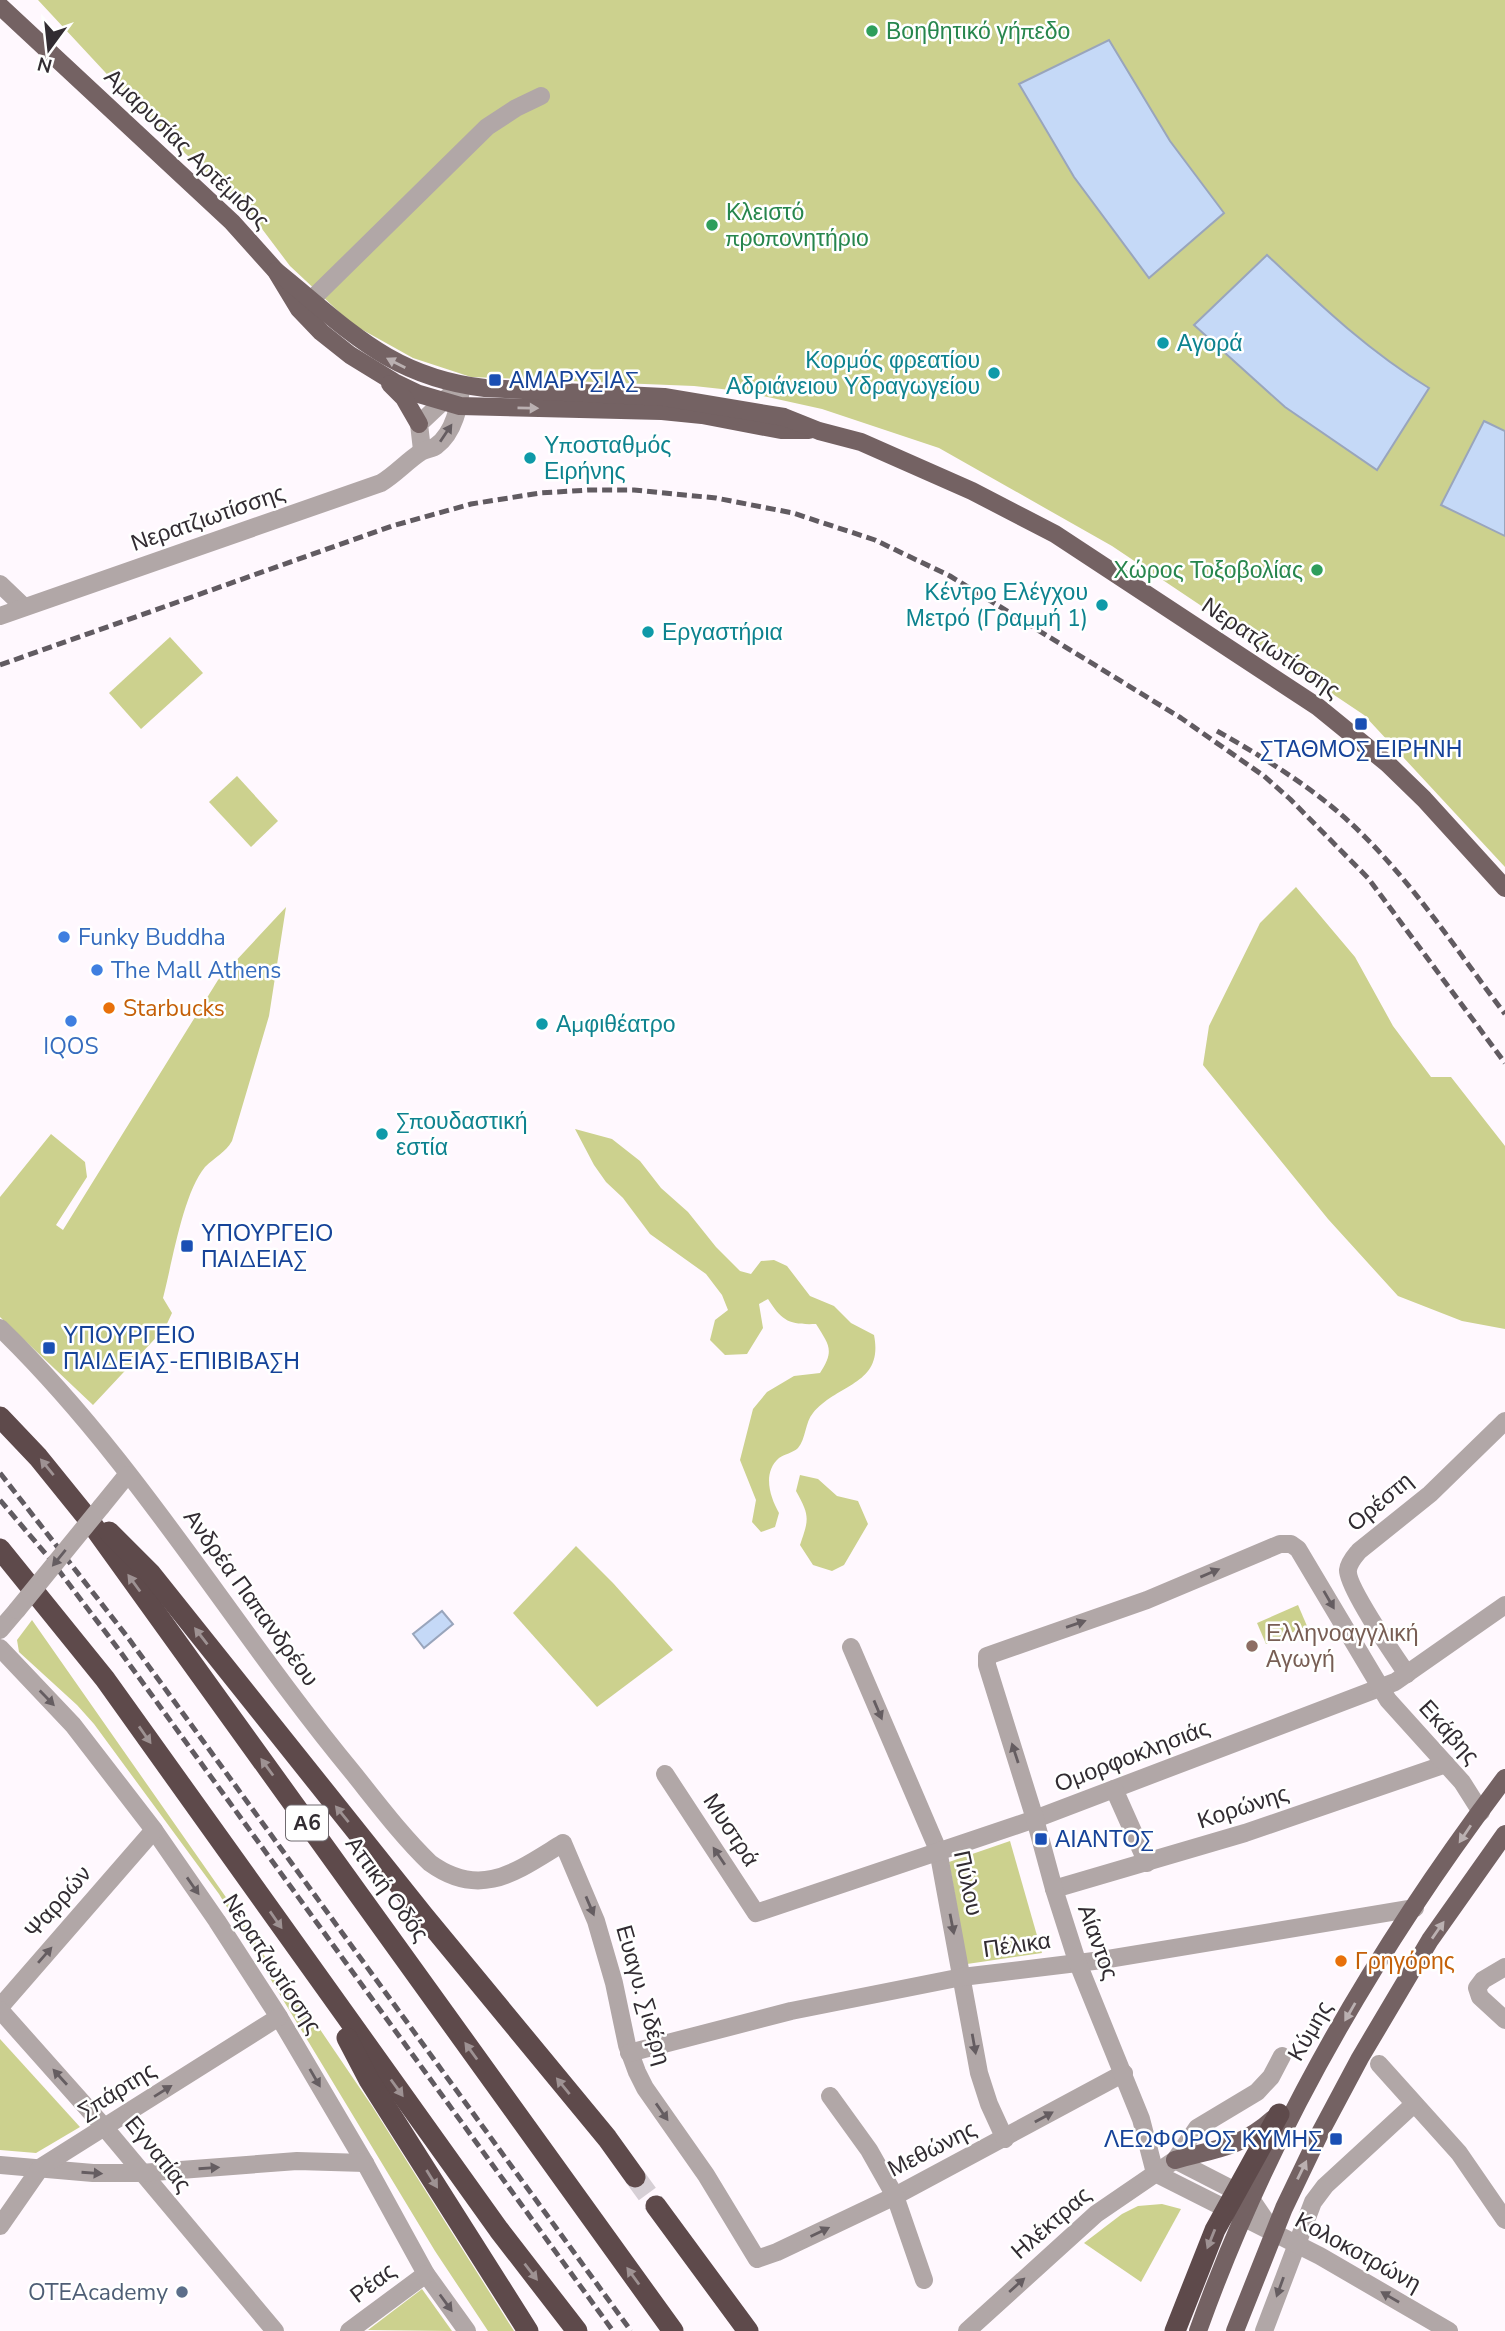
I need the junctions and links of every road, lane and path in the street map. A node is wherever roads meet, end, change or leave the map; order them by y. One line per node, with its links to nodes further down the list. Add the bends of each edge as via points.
1 (0, 6): 3 (main road, Αμαρυσίας Αρτέμιδος, via 232,222)
2 (541, 96): 4 (street, via 487,127)
3 (276, 271): 4 (main road, Αμαρυσίας Αρτέμιδος); 5 (main road, Αμαρυσίας Αρτέμιδος, via 299,309)
4 (312, 300): 7 (main road, Αμαρυσίας Αρτέμιδος, one-way to 4, via 384,356)
5 (339, 347): 6 (main road, Νερατζιωτίσσης)
6 (377, 372): 8 (main road, Νερατζιωτίσσης, via 419,394); 9 (main road, via 404,398)
7 (461, 385): 8 (street, Νερατζιωτίσσης); 10 (main road, Νερατζιωτίσσης, via 664,397 784,417)
8 (452, 404): 9 (street, Νερατζιωτίσσης); 10 (main road, Νερατζιωτίσσης, one-way to 10, via 662,411 781,430); 11 (street, Νερατζιωτίσσης, one-way to 8, via 435,447 442,439)
9 (419, 424): 11 (street)
10 (819, 430): 15 (main road, Νερατζιωτίσσης, via 896,456 1009,509 1259,667 1388,764)
11 (422, 450): 13 (street, Νερατζιωτίσσης, via 393,476 371,488)
12 (0, 584): 13 (street)
13 (24, 607): 14 (street, Νερατζιωτίσσης)
14 (0, 617)
15 (1505, 888)
16 (0, 1328): 19 (street, Ανδρέα Παπανδρέου, via 79,1412)
17 (0, 1417): 20 (highway, Αττική Οδός / Α6, one-way to 17)
18 (1505, 1421): 27 (street, Ορέστη, via 1430,1494 1359,1551 1348,1569 1389,1650)
19 (127, 1475): 20 (street); 37 (street, Ανδρέα Παπανδρέου, via 173,1529 306,1716 416,1850 442,1872 471,1882 506,1876)
20 (95, 1514): 24 (street, one-way to 24, bridge); 66 (highway, one-way to 20, via 151,1574); 82 (highway, Αττική Οδός / Α6, one-way to 20)
21 (1291, 1544): 28 (street, Εκάβης, one-way to 28); 34 (street, Αίαντος, one-way to 21, via 987,1656 1147,1600 1280,1544)
22 (0, 1549): 45 (highway, one-way to 45, via 105,1679)
23 (1505, 1605): 27 (street, Ομορφοκλησιάς)
24 (0, 1630)
25 (851, 1647): 38 (street, Πύλου, one-way to 38)
26 (0, 1648): 35 (street, Νερατζιωτίσσης, one-way to 35, via 73,1725)
27 (1408, 1674): 28 (street, Ομορφοκλησιάς)
28 (1380, 1686): 29 (street, Εκάβης); 32 (street, Ομορφοκλησιάς)
29 (1446, 1764): 33 (street, Εκάβης); 39 (street, Κορώνης)
30 (665, 1774): 42 (street, Μυστρά, one-way to 30)
31 (1505, 1778): 33 (main road, Κύμης)
32 (1114, 1789): 34 (street, Ομορφοκλησιάς); 39 (street)
33 (1481, 1812): 41 (main road, Κύμης, one-way to 41)
34 (1035, 1819): 38 (street, Ομορφοκλησιάς); 40 (street, Αίαντος)
35 (154, 1830): 47 (street, Ψαρρών, one-way to 35); 48 (street, Νερατζιωτίσσης, one-way to 48)
36 (1505, 1834): 72 (main road, one-way to 36, via 1360,2058 1430,1940)
37 (564, 1843): 50 (street, Ευαγυ. Σιδέρη, one-way to 50, via 597,1921)
38 (938, 1850): 42 (street, Ομορφοκλησιάς); 46 (street, Πύλου, one-way to 46)
39 (1147, 1863): 40 (street, Κορώνης)
40 (1054, 1889): 43 (street, Αίαντος)
41 (1415, 1908): 43 (street, Πέλικα); 53 (main road, Κύμης, one-way to 53)
42 (756, 1913)
43 (1077, 1961): 46 (street, Πέλικα); 54 (street, Αίαντος)
44 (1505, 1967): 49 (street, via 1477,1988 1480,1997)
45 (314, 1973): 80 (highway, one-way to 80, via 369,2080); 81 (highway, one-way to 81)
46 (962, 1977): 50 (street, Πέλικα, via 786,2012); 59 (street, Πύλου, one-way to 59, via 979,2073)
47 (0, 2008): 58 (street, Εγνατίας, one-way to 47)
48 (279, 2017): 58 (street, Σπάρτης, one-way to 48); 61 (street, Νερατζιωτίσσης, one-way to 61)
49 (1505, 2020)
50 (629, 2053): 74 (street, Ευαγυ. Σιδέρη, one-way to 74, via 645,2088)
51 (1282, 2056): 60 (street, via 1264,2085 1197,2128)
52 (1379, 2064): 56 (street)
53 (1316, 2070): 57 (main road); 68 (main road, Κύμης)
54 (1124, 2073): 59 (street, Μεθώνης, one-way to 54); 65 (street, Αίαντος, via 1142,2119)
55 (830, 2095): 67 (street)
56 (1414, 2104): 70 (street, via 1459,2152); 73 (street, via 1325,2186 1313,2202)
57 (1279, 2114): 60 (main road, via 1227,2148); 68 (highway)
58 (105, 2128): 63 (street, Σπάρτης); 64 (street, Εγνατίας)
59 (1005, 2139): 67 (street, Μεθώνης)
60 (1175, 2160): 65 (street, Ηλέκτρας); 68 (street)
61 (365, 2163): 64 (street, one-way to 61, via 297,2161); 75 (street, Νερατζιωτίσσης)
62 (0, 2165): 63 (street)
63 (41, 2167): 64 (street, one-way to 64); 71 (street, Σπάρτης)
64 (141, 2173): 77 (street, Εγνατίας)
65 (1155, 2173): 68 (street); 84 (street, Ηλέκτρας, one-way to 65, via 1096,2214)
66 (635, 2177)
67 (895, 2196): 74 (street, Μεθώνης, one-way to 67); 76 (street)
68 (1238, 2204): 72 (street, Κολοκοτρώνη); 85 (highway, one-way to 85, via 1215,2230); 86 (main road, Κύμης)
69 (656, 2206): 83 (highway)
70 (1505, 2220)
71 (0, 2226)
72 (1274, 2233): 73 (street, Κολοκοτρώνη); 87 (main road)
73 (1296, 2244): 88 (street, one-way to 88); 89 (street, Κολοκοτρώνη, one-way to 73)
74 (757, 2259)
75 (426, 2274): 78 (street, Ρέας); 79 (street, Νερατζιωτίσσης, one-way to 79)
76 (924, 2280)
77 (275, 2331)
78 (349, 2331)
79 (467, 2331)
80 (528, 2331)
81 (577, 2331)
82 (673, 2331)
83 (748, 2331)
84 (967, 2331)
85 (1175, 2331)
86 (1198, 2331)
87 (1235, 2331)
88 (1264, 2331)
89 (1449, 2331)

